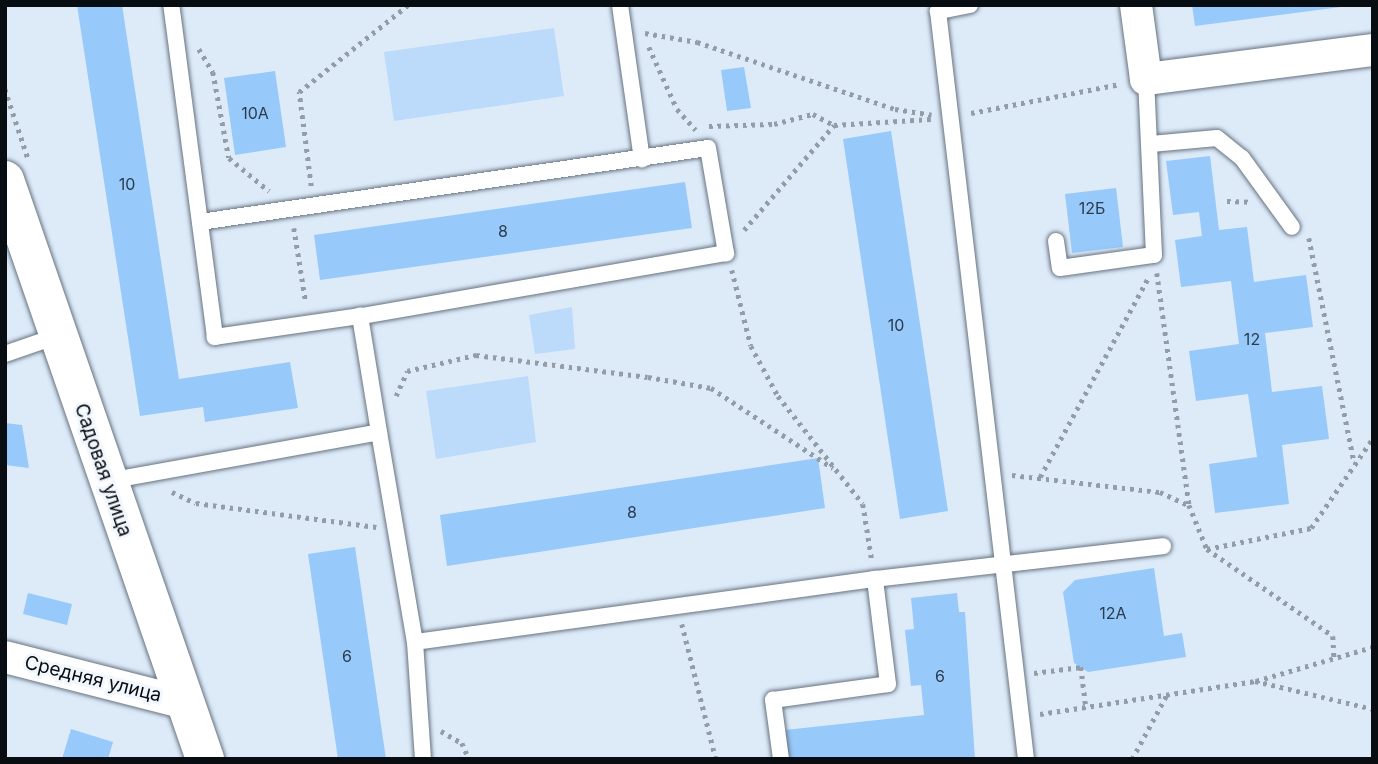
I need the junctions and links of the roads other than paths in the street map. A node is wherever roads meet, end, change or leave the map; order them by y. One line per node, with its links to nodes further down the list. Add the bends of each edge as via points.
1 (171, 5): 10 (lane)
2 (620, 5): 8 (lane)
3 (970, 5): 19 (lane, via 938,11)
4 (1136, 5): 6 (street)
5 (1373, 50): 6 (street)
6 (1146, 79): 7 (lane)
7 (1151, 144): 11 (lane, via 1217,138 1242,158); 12 (lane, via 1154,255 1060,268)
8 (642, 159): 10 (lane); 13 (lane, via 708,148 726,253)
9 (6, 185): 14 (main road, Садовая улица)
10 (200, 222): 13 (lane, via 215,337)
11 (1292, 227)
12 (1056, 241)
13 (360, 316): 16 (lane)
14 (57, 336): 15 (lane); 17 (main road, Садовая улица)
15 (5, 354)
16 (379, 432): 17 (lane); 21 (lane)
17 (121, 478): 23 (main road, Садовая улица)
18 (1163, 546): 19 (lane)
19 (1000, 568): 20 (lane); 27 (lane)
20 (875, 579): 21 (lane); 26 (lane, via 888,684 773,700)
21 (415, 642): 25 (lane)
22 (5, 657): 23 (street, Средняя улица)
23 (181, 702): 24 (main road, Садовая улица)
24 (205, 759)
25 (423, 759)
26 (782, 759)
27 (1026, 759)

